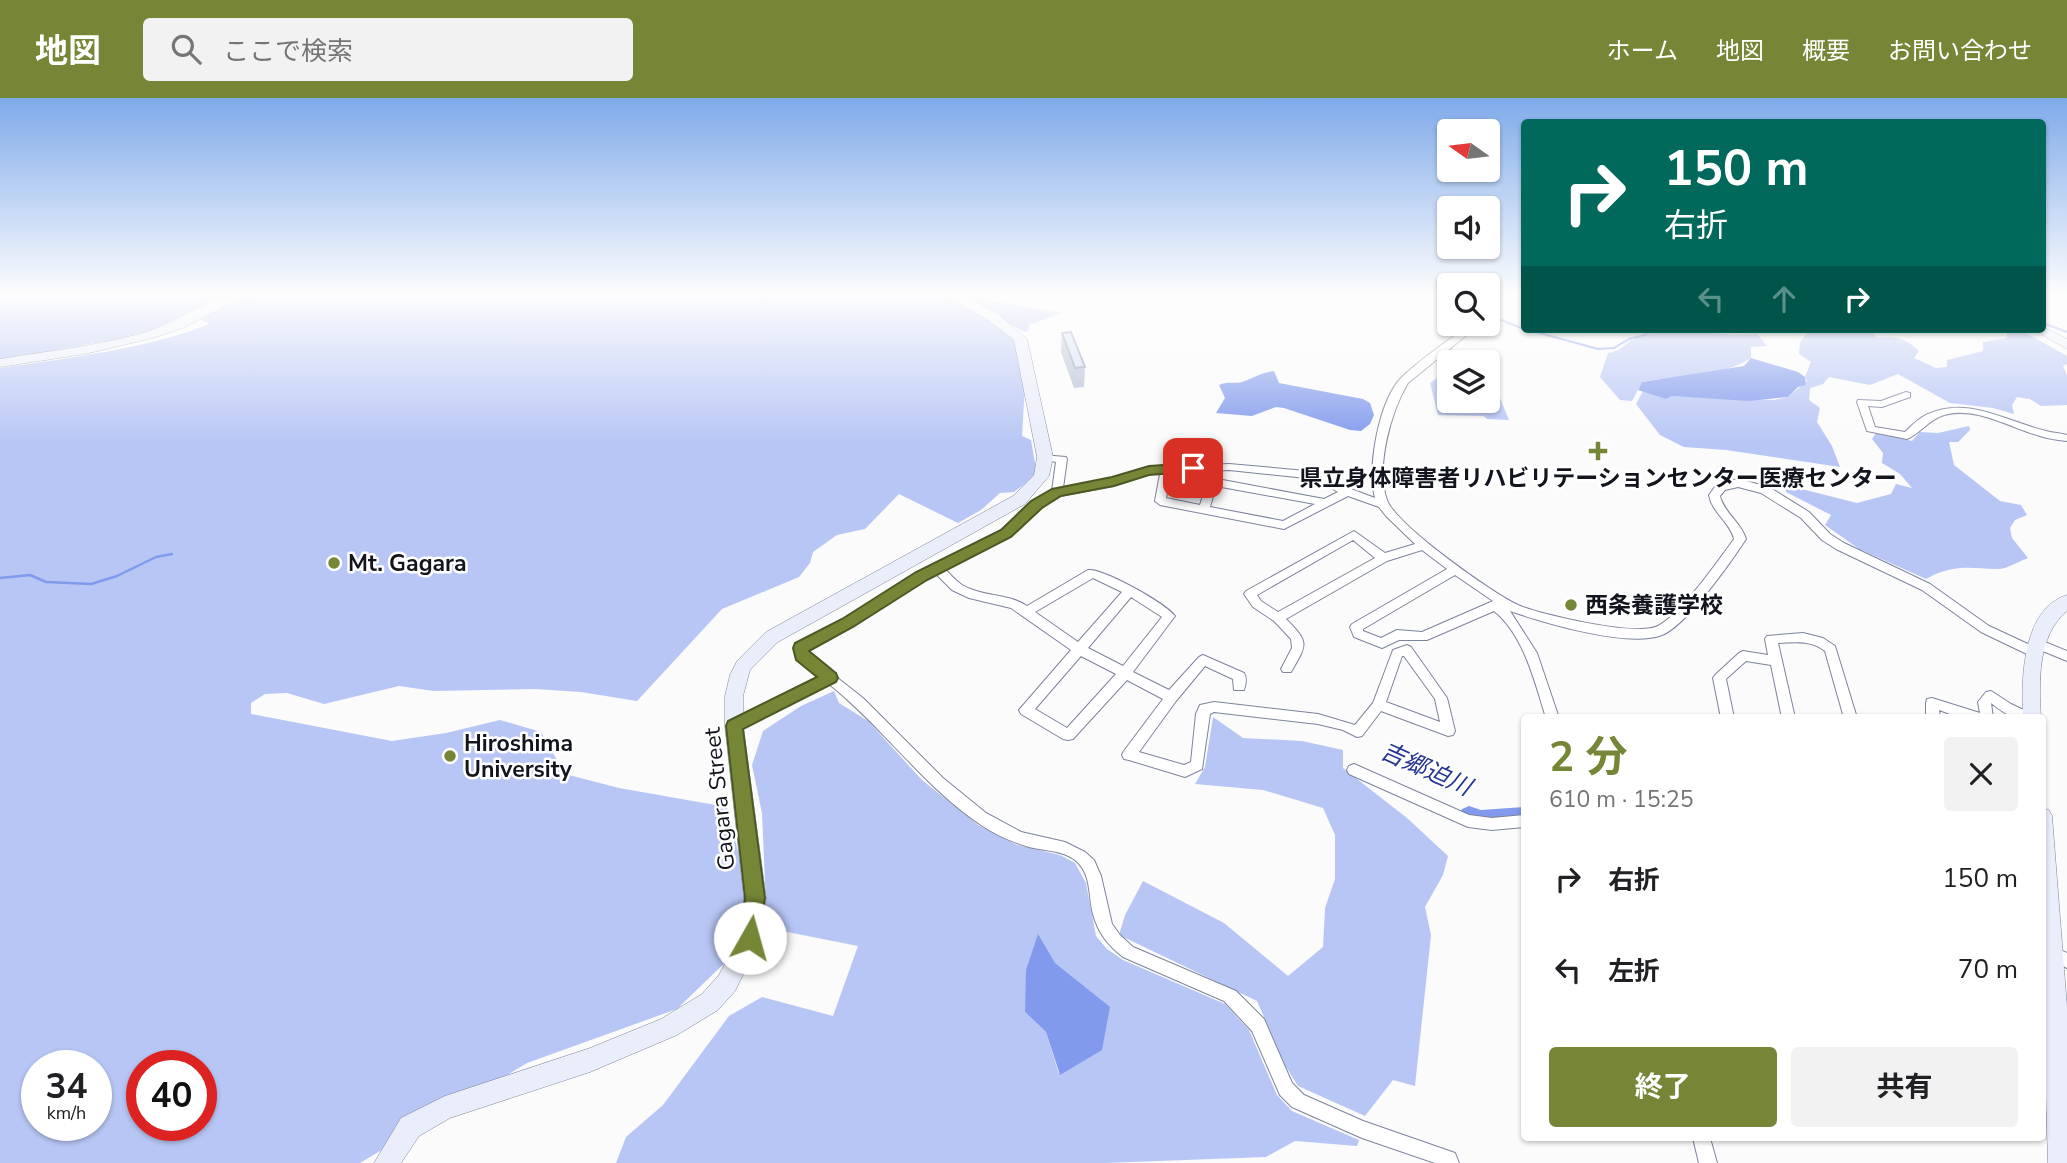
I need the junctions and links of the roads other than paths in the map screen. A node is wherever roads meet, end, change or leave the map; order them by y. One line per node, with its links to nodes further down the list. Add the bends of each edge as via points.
1 (115, 344): 4 (street)
2 (1021, 344): 7 (street)
3 (1450, 344): 12 (street, via 1397,391 1379,456 1376,480)
4 (0, 363)
5 (1906, 395): 6 (street, via 1882,404 1862,402 1871,429 1908,436 1928,418 1957,411 1986,414 2040,434)
6 (2067, 438)
7 (1045, 457): 9 (street, via 1062,459); 42 (street, Gagara Street, via 1041,476 1019,500 772,636 750,655 738,673)
8 (1166, 468): 9 (street); 10 (street, via 1299,473 1318,476); 13 (street, via 1160,500)
9 (1057, 492): 16 (street, via 1006,533)
10 (1347, 492): 11 (street); 12 (street)
11 (1324, 504): 13 (street, via 1284,525); 13 (street, via 1212,482)
12 (1382, 504): 14 (street)
13 (1204, 509)
14 (1425, 545): 15 (street); 17 (street)
15 (1383, 558): 22 (street); 22 (street, via 1354,535 1250,594)
16 (937, 568): 21 (street, via 956,587); 29 (street, via 801,648 802,656)
17 (1456, 569): 20 (street); 20 (street, via 1356,627 1358,634 1382,643 1397,635 1423,637)
18 (1131, 590): 21 (street, via 1092,573); 24 (street); 28 (street, via 1169,616)
19 (2067, 601): 23 (street, via 2058,607)
20 (1503, 606): 23 (street, via 1634,635 1660,631 1716,573 1740,539 1714,495 1721,487 1745,483 1798,510 1840,546 1926,587 1985,629); 33 (street, via 1531,653)
21 (1028, 611): 24 (street)
22 (1278, 618): 27 (street, via 1297,637 1298,648)
23 (2034, 647): 25 (street); 41 (street)
24 (1079, 649): 28 (street); 28 (street, via 1026,710 1068,735)
25 (2067, 656)
26 (1776, 661): 34 (street, via 1743,656 1719,677); 35 (street); 36 (street, via 1771,639 1825,643 1831,649)
27 (1287, 669)
28 (1125, 673): 31 (street)
29 (830, 678): 42 (street); 50 (street, via 875,717 929,775 984,819 1021,838 1064,847 1082,857 1095,881 1106,932 1114,943 1230,996 1258,1026 1286,1089 1298,1101 1362,1129 1449,1158)
30 (1239, 686): 31 (street, via 1240,676 1203,660)
31 (1171, 697): 32 (street, via 1129,755 1185,771 1197,765 1205,709 1318,719 1357,732)
32 (1379, 705): 32 (street, via 1397,653 1407,650 1441,698 1448,731)
33 (1552, 714)
34 (1726, 714)
35 (1788, 714)
36 (1850, 714)
37 (1933, 714): 38 (street, via 1932,703)
38 (1966, 714)
39 (1986, 714): 40 (street, via 1984,702 1991,696)
40 (2019, 714)
41 (2032, 714)
42 (734, 726): 49 (street, Gagara Street, via 755,898 750,938 727,984 710,1002 669,1027 590,1060 445,1108 410,1127)
43 (1354, 770): 44 (street, via 1468,821)
44 (1521, 821)
45 (2046, 846): 46 (street)
46 (2061, 957): 47 (street)
47 (2056, 1067): 52 (street)
48 (1703, 1141): 51 (street)
49 (386, 1163)
50 (1450, 1163)
51 (1708, 1163)
52 (2060, 1163)

